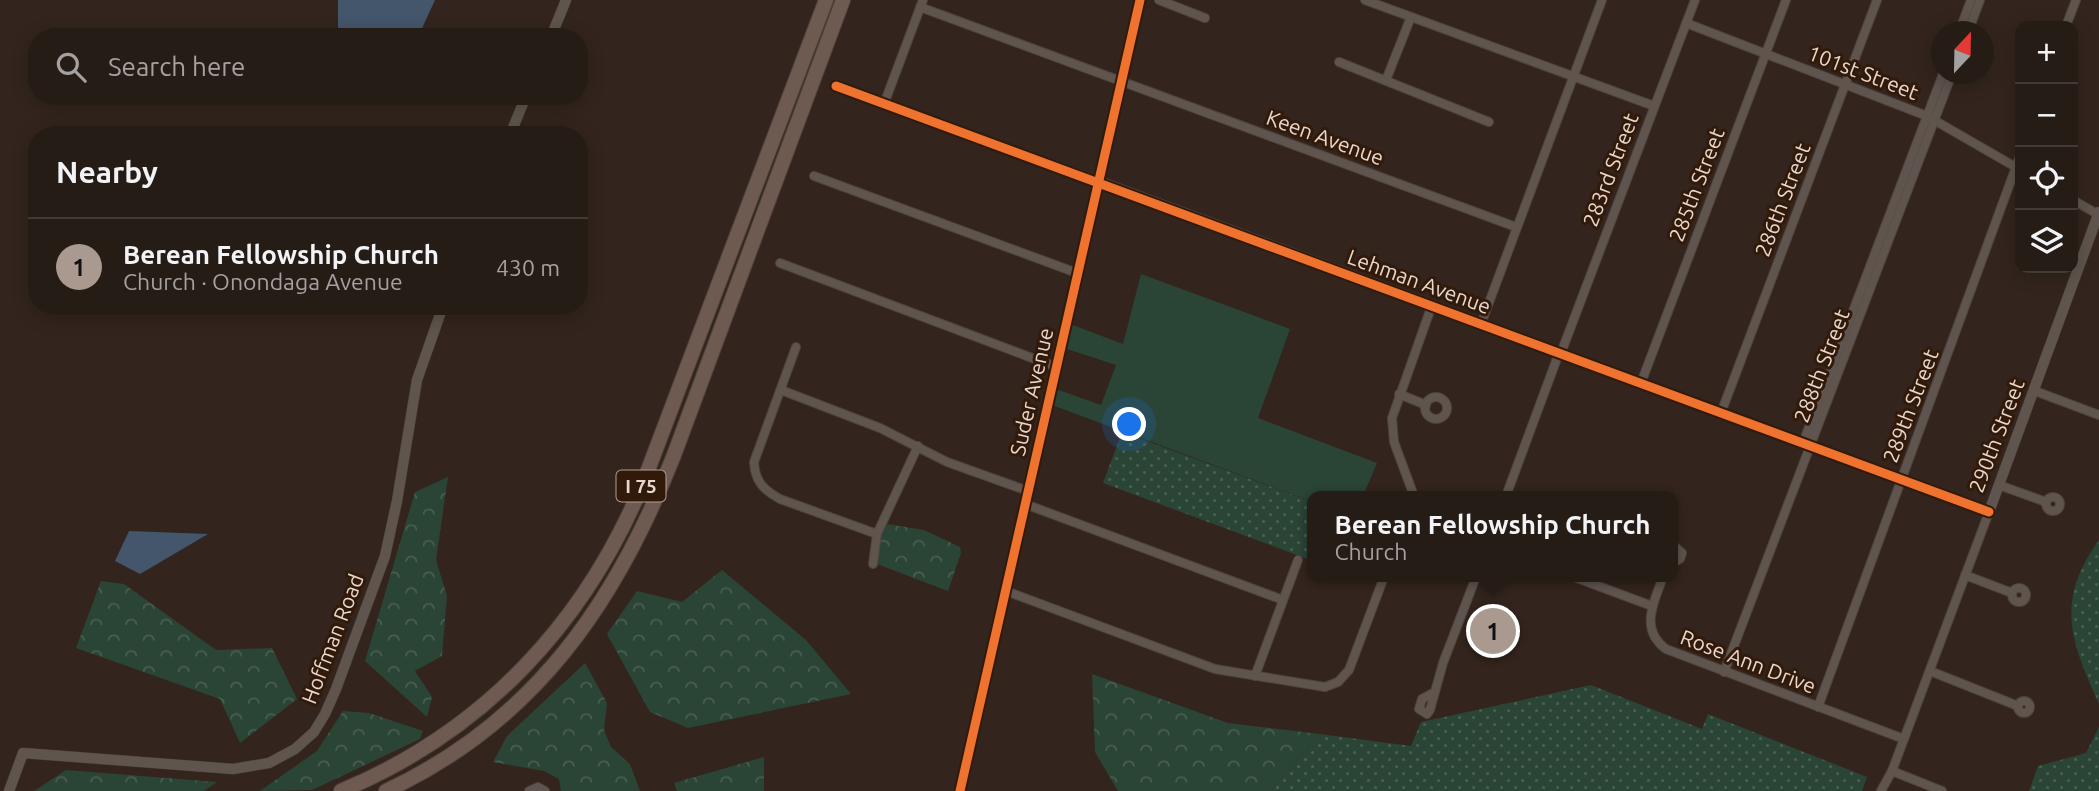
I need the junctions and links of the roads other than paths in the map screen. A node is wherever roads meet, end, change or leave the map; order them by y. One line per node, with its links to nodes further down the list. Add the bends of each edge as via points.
1 (566, 0): 21 (street)
2 (826, 0): 91 (highway, I 75, via 624,526 590,588 552,639 476,713 397,765)
3 (843, 0): 92 (highway, I 75, via 674,454 635,545 606,596 565,652 517,702 464,745)
4 (1140, 0): 26 (street, Suder Avenue)
5 (1159, 0): 16 (street)
6 (1365, 0): 15 (street)
7 (1602, 0): 24 (street)
8 (1695, 0): 20 (street, 283rd Street)
9 (1786, 0): 22 (street, 285th Street)
10 (1877, 0): 27 (street, 286th Street)
11 (1971, 0): 17 (street)
12 (1980, 0): 18 (street)
13 (2076, 0): 19 (street)
14 (921, 4): 26 (street, Keen Avenue); 31 (street)
15 (1411, 17): 24 (street); 25 (street)
16 (1205, 18)
17 (1963, 21)
18 (1972, 21)
19 (2068, 21)
20 (1686, 23): 22 (street, 101st Street); 33 (street, 283rd Street)
21 (555, 28)
22 (1765, 54): 27 (street, 101st Street); 52 (street, 285th Street)
23 (1339, 62): 25 (street)
24 (1573, 77): 33 (street); 43 (street)
25 (1386, 80): 35 (street)
26 (1121, 81): 40 (street, Suder Avenue); 43 (street, Keen Avenue)
27 (1846, 84): 34 (street, 101st Street); 57 (street, 286th Street)
28 (1940, 84): 34 (street, 288th Street)
29 (1947, 84): 34 (street, 288th Street)
30 (836, 86): 31 (street, Lehman Avenue)
31 (884, 104): 40 (street, Lehman Avenue)
32 (522, 105): 36 (street)
33 (1654, 107): 50 (street, 283rd Street)
34 (1931, 118): 37 (street, 101st Street); 60 (street, 288th Street)
35 (1489, 122)
36 (514, 126)
37 (2015, 166)
38 (814, 176): 45 (street)
39 (2015, 176): 62 (street, 289th Street)
40 (1098, 181): 45 (street, Suder Avenue); 46 (street, Lehman Avenue)
41 (2078, 203): 42 (street)
42 (2099, 214): 54 (street, 290th Street)
43 (1516, 227): 48 (street)
44 (780, 263): 51 (street)
45 (1077, 273): 51 (street, Suder Avenue)
46 (1432, 305): 48 (street, Lehman Avenue); 55 (street)
47 (440, 315): 90 (street, Hoffman Road, via 417,380 385,556 331,702 314,732 269,763 233,769 23,753)
48 (1481, 324): 50 (street, Lehman Avenue)
49 (796, 348): 53 (street)
50 (1560, 353): 52 (street, Lehman Avenue); 66 (street, 283rd Street)
51 (1056, 366): 64 (street, Suder Avenue)
52 (1641, 383): 57 (street, Lehman Avenue)
53 (781, 390): 61 (street); 70 (street, via 754,462 760,484 780,499)
54 (2035, 391): 58 (street); 63 (street, 290th Street)
55 (1399, 394): 56 (street); 65 (street, via 1393,411 1393,437)
56 (1426, 405)
57 (1721, 413): 60 (street, Lehman Avenue)
58 (2099, 415): 59 (street)
59 (2099, 421)
60 (1807, 444): 62 (street, Lehman Avenue); 82 (street, 288th Street)
61 (918, 446): 64 (street, via 947,462); 70 (street)
62 (1902, 480): 69 (street, Lehman Avenue); 87 (street, 289th Street)
63 (1999, 485): 67 (street); 69 (street, 290th Street)
64 (1028, 491): 68 (street, Suder Avenue)
65 (1412, 491)
66 (1508, 491)
67 (2046, 502)
68 (1025, 504): 78 (street, Suder Avenue); 80 (street)
69 (1989, 512): 73 (street, 290th Street)
70 (877, 534): 72 (street)
71 (1298, 560): 80 (street)
72 (873, 564)
73 (1965, 575): 79 (street); 83 (street, 290th Street)
74 (1382, 582): 84 (street, via 1349,670 1338,682 1325,687)
75 (1474, 582): 85 (street)
76 (1587, 582): 81 (street)
77 (1661, 582): 81 (street)
78 (1006, 591): 84 (street, via 1215,669); 95 (street, Suder Avenue)
79 (2012, 593)
80 (1283, 600): 84 (street)
81 (1652, 606): 82 (street, Rose Ann Drive, via 1650,626 1661,645)
82 (1724, 671): 87 (street, Rose Ann Drive)
83 (1930, 671): 86 (street); 88 (street, 290th Street)
84 (1255, 676)
85 (1435, 692)
86 (2018, 706)
87 (1818, 707): 88 (street, Rose Ann Drive)
88 (1904, 739): 89 (street, 290th Street)
89 (1892, 771): 97 (street, 290th Street); 98 (street)
90 (9, 791)
91 (341, 791)
92 (386, 791)
93 (529, 791): 94 (street, via 538,787)
94 (545, 791)
95 (960, 791)
96 (1872, 791): 97 (street, 290th Street)
97 (1880, 791)
98 (1942, 791)

